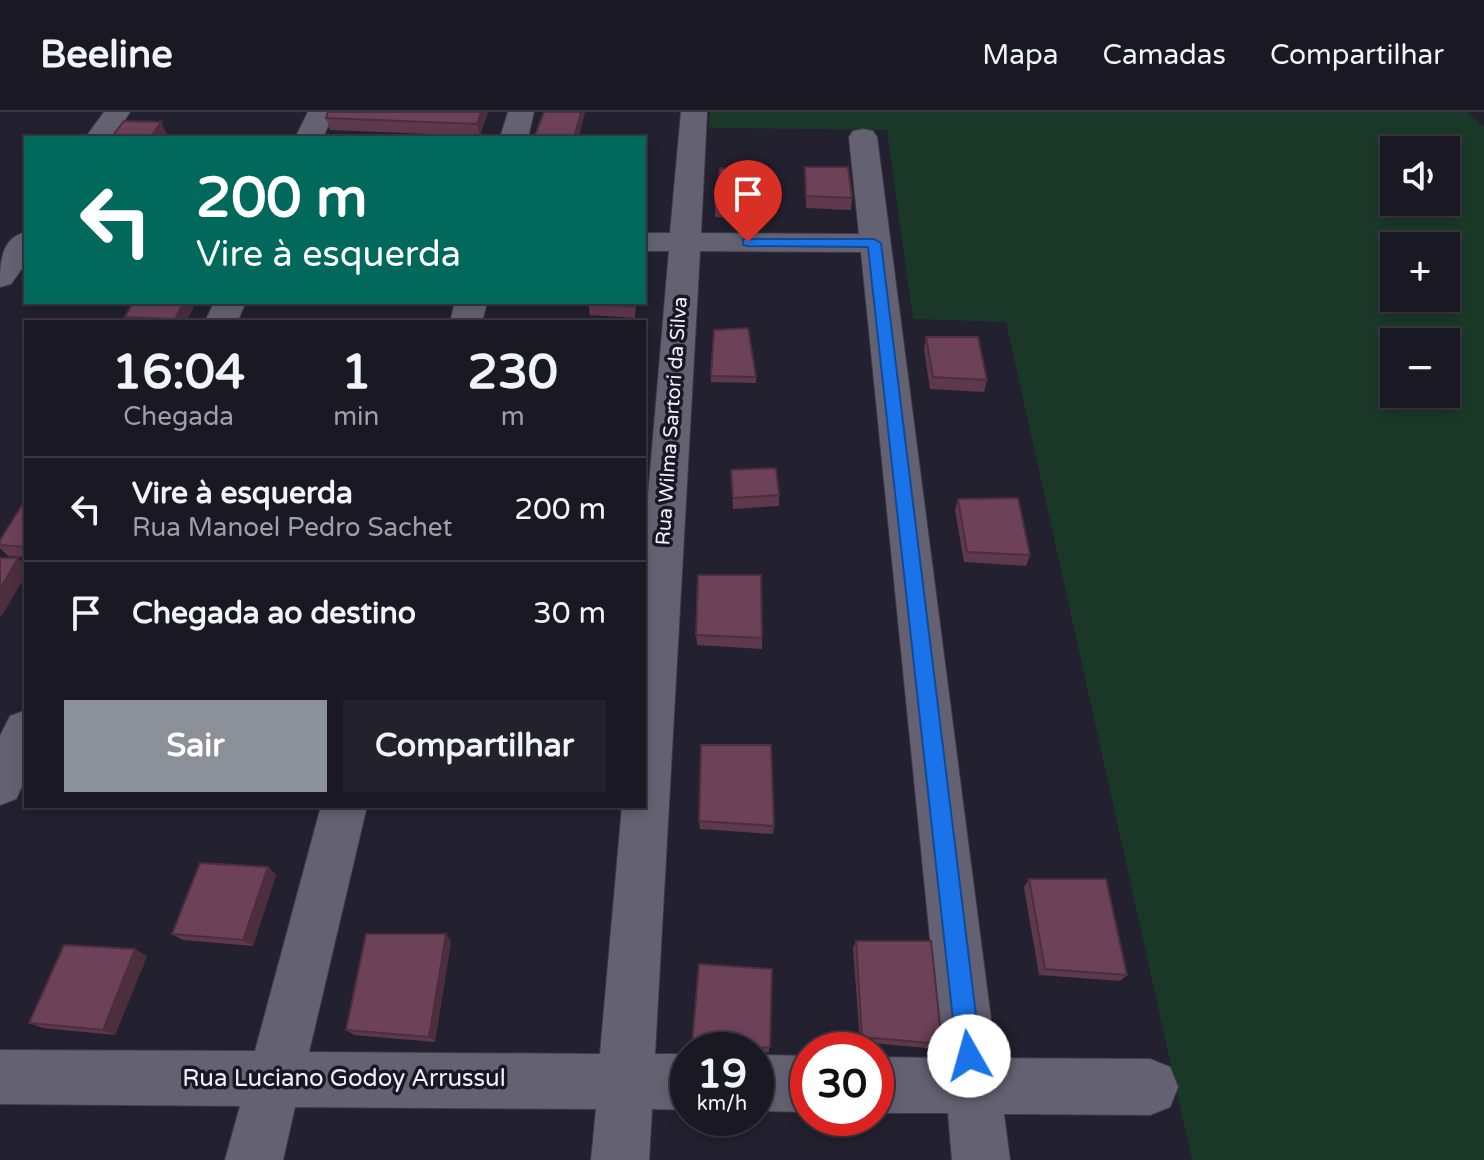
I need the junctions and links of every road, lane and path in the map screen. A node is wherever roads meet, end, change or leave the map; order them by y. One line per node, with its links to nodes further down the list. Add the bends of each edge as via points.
1 (117, 112): 5 (street)
2 (321, 112): 6 (street)
3 (521, 112): 7 (street)
4 (694, 112): 12 (street, Rua Wilma Sartori da Silva)
5 (100, 136)
6 (310, 136)
7 (515, 136)
8 (863, 137): 13 (street)
9 (0, 241): 10 (street)
10 (24, 241)
11 (646, 242): 12 (street)
12 (685, 242): 13 (street); 18 (street, Rua Wilma Sartori da Silva)
13 (874, 243): 26 (street)
14 (24, 244): 15 (street)
15 (0, 277)
16 (24, 734): 17 (street)
17 (0, 784)
18 (646, 787)
19 (343, 808): 22 (street)
20 (645, 808): 23 (street, Rua Wilma Sartori da Silva)
21 (0, 1077): 22 (street, Rua Luciano Godoy Arrussul)
22 (275, 1077): 23 (street, Rua Luciano Godoy Arrussul); 28 (street)
23 (625, 1081): 24 (street, Rua Luciano Godoy Arrussul); 29 (street, Rua Wilma Sartori da Silva)
24 (670, 1082)
25 (894, 1085): 26 (street)
26 (973, 1087): 27 (street); 30 (street)
27 (1150, 1087)
28 (254, 1160)
29 (620, 1160)
30 (981, 1160)

